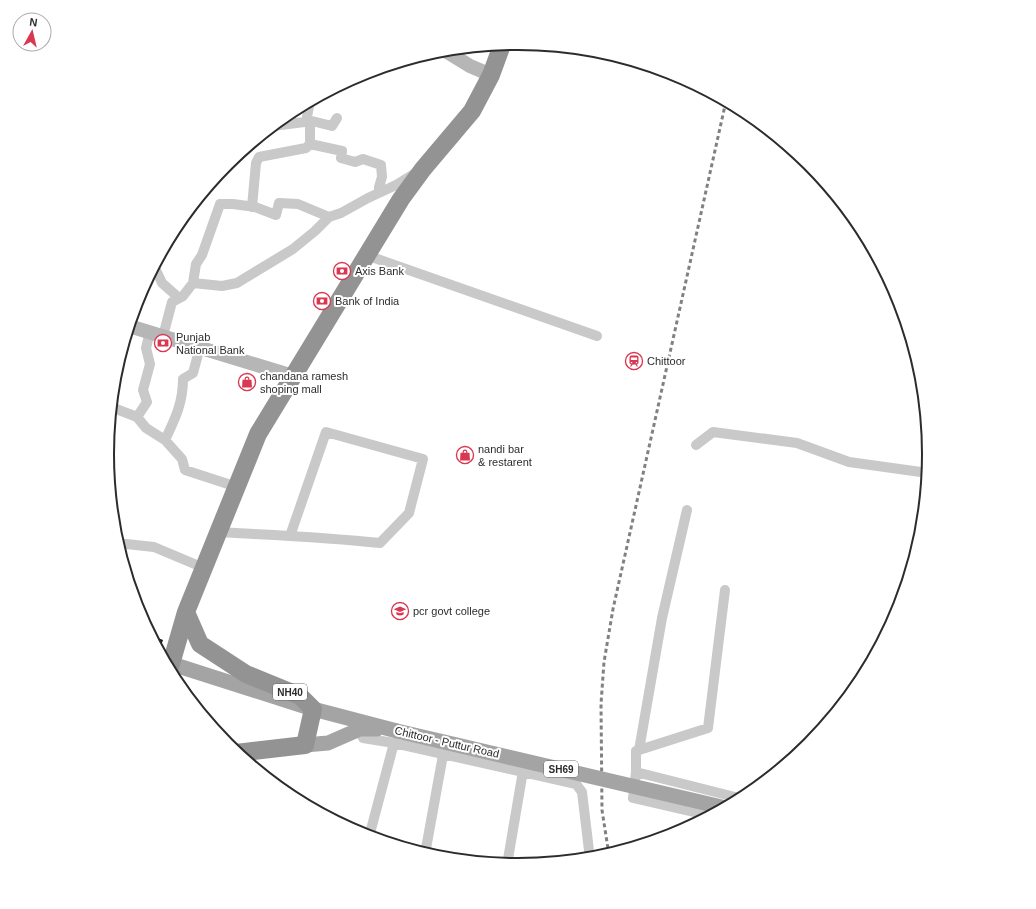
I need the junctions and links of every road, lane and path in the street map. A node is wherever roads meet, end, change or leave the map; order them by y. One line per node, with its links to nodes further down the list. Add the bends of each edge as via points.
1 (500, 51): 3 (highway)
2 (453, 55): 3 (street)
3 (491, 75): 9 (highway, via 472,111)
4 (309, 108): 6 (street)
5 (337, 118): 6 (street, via 332,126)
6 (308, 121): 7 (street); 8 (street)
7 (285, 124)
8 (310, 144): 10 (street, via 342,151 341,158 355,162 363,159 381,165); 11 (street, via 306,148 259,157 256,163)
9 (422, 169): 10 (street); 13 (highway)
10 (379, 192): 12 (street)
11 (252, 207): 12 (street, via 276,215 279,203 298,204); 15 (street, via 220,204 202,255 196,264)
12 (329, 217): 15 (street, via 293,249 237,283 222,286)
13 (366, 255): 20 (street); 22 (highway)
14 (157, 272): 16 (street, via 162,283)
15 (193, 283): 16 (street, via 183,296)
16 (178, 298): 19 (street, via 172,302)
17 (134, 327): 18 (street)
18 (150, 332): 19 (street); 24 (street, via 146,348 150,364 143,390 147,402)
19 (164, 336): 21 (street)
20 (597, 336)
21 (200, 347): 22 (street); 25 (street, via 192,373 184,379 178,411)
22 (293, 376): 28 (highway, via 258,434)
23 (116, 409): 24 (street)
24 (137, 417): 25 (street, via 146,428)
25 (165, 440): 28 (street, via 182,459 185,470)
26 (696, 445): 27 (street, via 713,432 797,443 849,462)
27 (922, 472)
28 (236, 487): 30 (highway)
29 (687, 510): 43 (street, via 662,618 639,750)
30 (218, 532): 31 (street); 33 (highway)
31 (290, 536): 31 (street, via 326,432 423,459 409,513 380,543)
32 (124, 545): 33 (street, via 154,547)
33 (204, 568): 35 (highway)
34 (725, 590): 43 (street, via 708,728)
35 (186, 612): 36 (highway); 38 (highway, NH40, via 200,644 246,674 300,696)
36 (170, 659)
37 (174, 666): 38 (main road, Chittoor - Puttur Road / SH69)
38 (313, 708): 39 (main road, Chittoor - Puttur Road / SH69); 41 (highway, NH40)
39 (358, 724): 40 (main road, Chittoor - Puttur Road / SH69); 41 (main road, via 328,743)
40 (393, 734): 44 (street); 48 (main road, Chittoor - Puttur Road / SH69, bridge); 50 (street)
41 (305, 745): 42 (highway)
42 (243, 751)
43 (636, 751): 46 (street)
44 (444, 755): 45 (street); 51 (street)
45 (524, 771): 52 (street, via 576,784 582,792); 53 (street)
46 (636, 772): 47 (street); 49 (street, via 633,798)
47 (734, 797)
48 (718, 806)
49 (703, 814)
50 (370, 831)
51 (426, 848)
52 (589, 852)
53 (508, 859)

